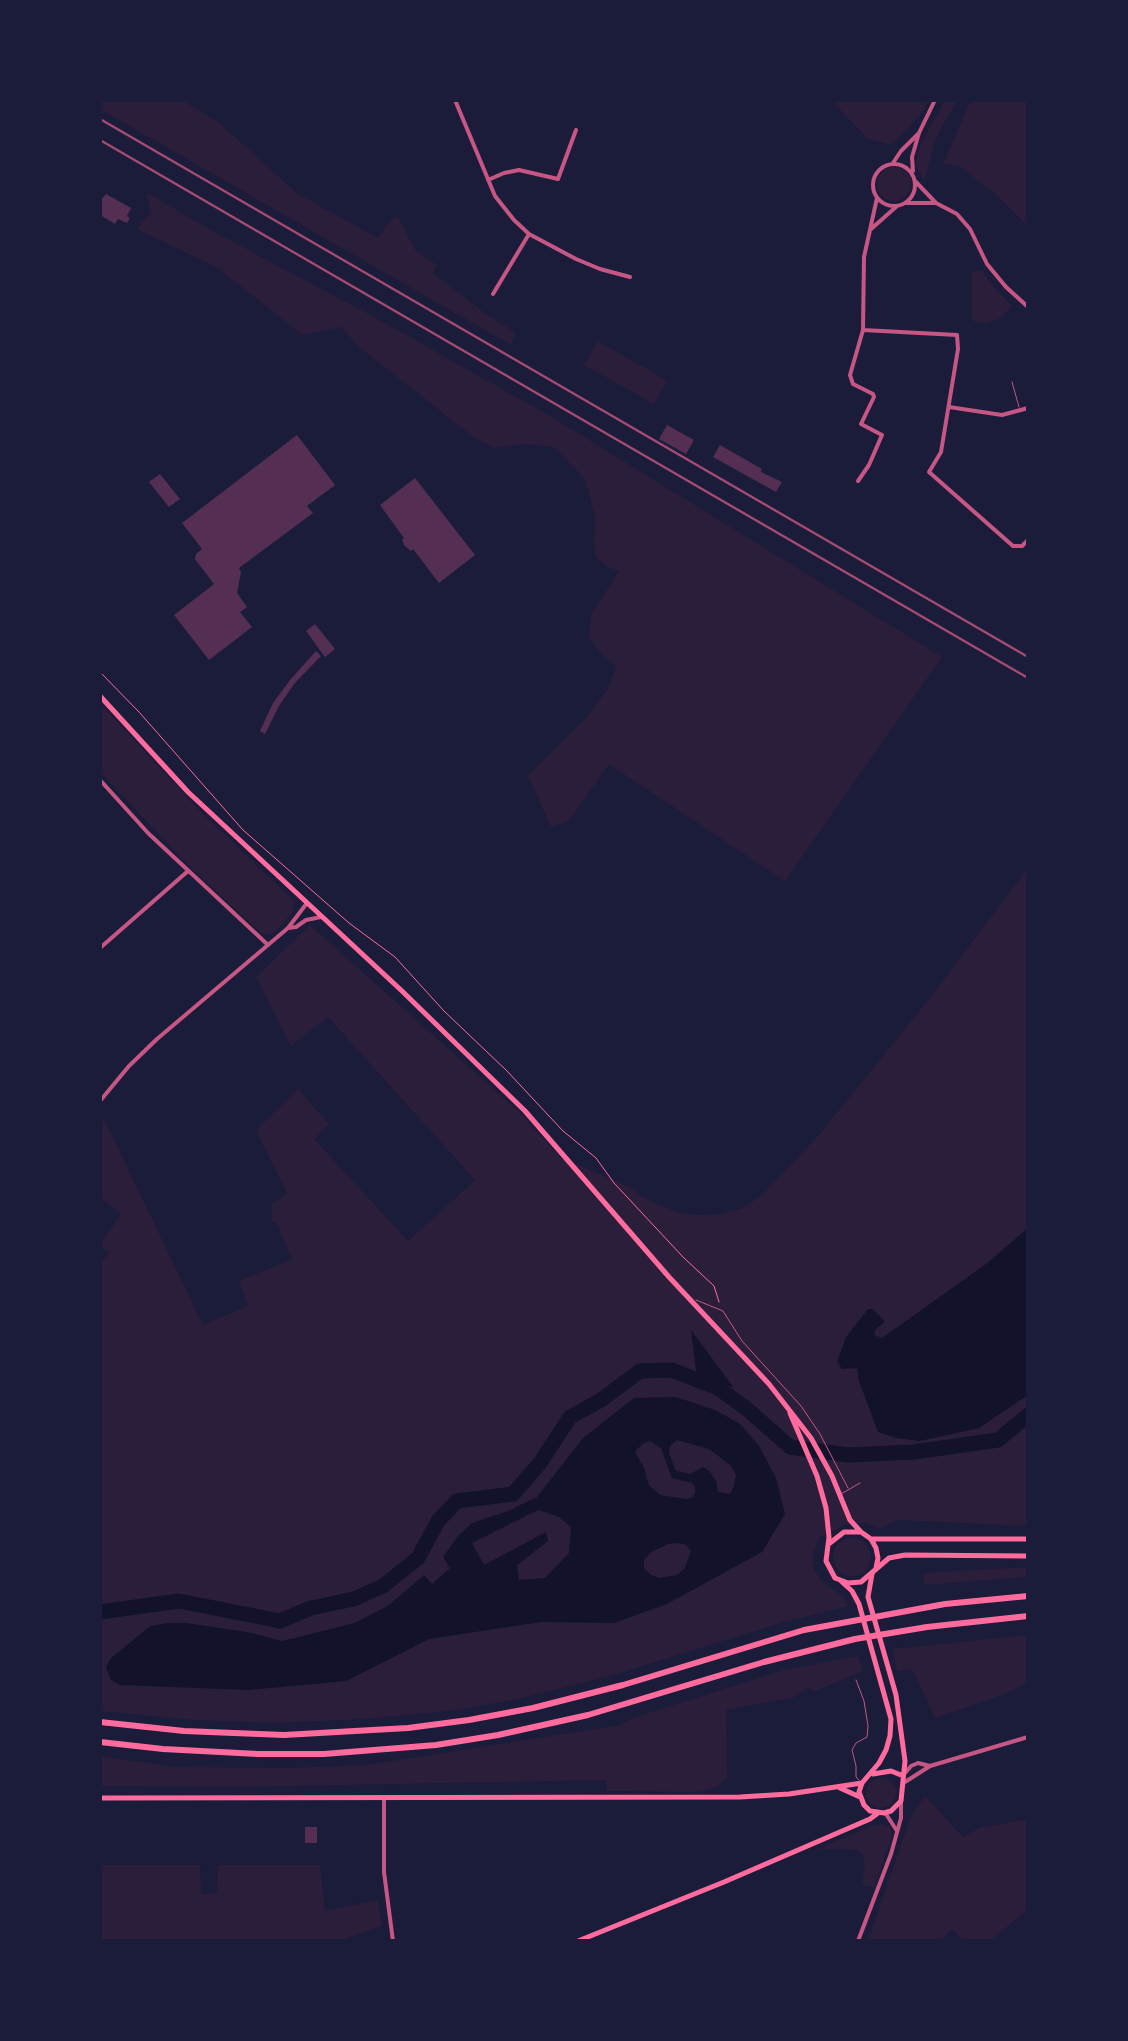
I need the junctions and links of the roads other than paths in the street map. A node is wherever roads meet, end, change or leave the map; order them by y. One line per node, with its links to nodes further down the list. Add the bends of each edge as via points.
1 (455, 100): 7 (street)
2 (936, 100): 4 (street)
3 (576, 130): 7 (street, via 558,179 519,170)
4 (918, 133): 5 (street); 6 (street)
5 (894, 163): 6 (street); 8 (street, via 873,178)
6 (914, 178): 9 (street); 10 (street)
7 (488, 180): 13 (street, via 503,208)
8 (877, 198): 11 (street); 12 (street)
9 (904, 203): 10 (street); 11 (street)
10 (936, 203): 16 (street, via 965,221 987,264)
11 (898, 206): 12 (street)
12 (870, 230): 17 (street)
13 (530, 234): 14 (street, via 576,260); 15 (street)
14 (630, 278)
15 (493, 294)
16 (1028, 308)
17 (863, 330): 19 (street, via 956,336); 22 (street, via 851,380 874,397 861,424 882,435)
18 (1012, 382): 21 (lane)
19 (948, 407): 21 (street, via 1002,415); 23 (street, via 931,476 1013,546)
20 (1028, 408): 21 (street)
21 (1020, 410)
22 (858, 481)
23 (1028, 540)
24 (100, 696): 27 (main road, via 188,792)
25 (100, 780): 26 (street)
26 (188, 871): 30 (street); 31 (street)
27 (307, 903): 28 (main road); 29 (street)
28 (322, 917): 29 (street); 33 (main road, via 525,1111)
29 (288, 928): 30 (street)
30 (268, 946): 32 (street, via 157,1039)
31 (100, 948)
32 (100, 1101)
33 (688, 1298): 34 (main road); 36 (lane, via 723,1311 801,1406)
34 (787, 1406): 37 (main road); 41 (main road, via 816,1476)
35 (860, 1484): 36 (lane)
36 (848, 1488): 37 (lane)
37 (839, 1494): 38 (main road)
38 (861, 1532): 39 (main road); 41 (main road, via 844,1532)
39 (871, 1539): 40 (main road); 43 (main road, via 878,1558)
40 (1028, 1539)
41 (828, 1545): 44 (main road, via 827,1567)
42 (1028, 1556): 43 (main road, via 905,1554)
43 (874, 1571): 44 (main road, via 861,1582); 53 (main road, via 868,1597 904,1734)
44 (841, 1581): 52 (main road, via 859,1604 890,1719 888,1744)
45 (1028, 1596): 48 (highway, via 851,1620 609,1689 438,1724 284,1735)
46 (1028, 1616): 50 (highway, via 855,1639 588,1715 436,1744 258,1754)
47 (856, 1680): 54 (lane, via 868,1726 867,1738 852,1750)
48 (100, 1722)
49 (1028, 1737): 51 (street)
50 (100, 1742)
51 (930, 1766): 53 (street); 53 (street, via 911,1766)
52 (870, 1774): 53 (main road, via 891,1771); 54 (main road)
53 (903, 1778): 59 (main road)
54 (862, 1783): 55 (main road); 56 (main road)
55 (840, 1788): 56 (main road); 58 (main road, via 740,1796)
56 (860, 1797): 60 (main road)
57 (100, 1798): 58 (main road)
58 (384, 1798): 64 (street)
59 (901, 1801): 61 (main road); 63 (street)
60 (864, 1805): 61 (main road); 62 (main road)
61 (881, 1813): 62 (main road); 63 (street)
62 (855, 1824): 65 (main road)
63 (897, 1831): 66 (street)
64 (393, 1941)
65 (578, 1941)
66 (858, 1941)

